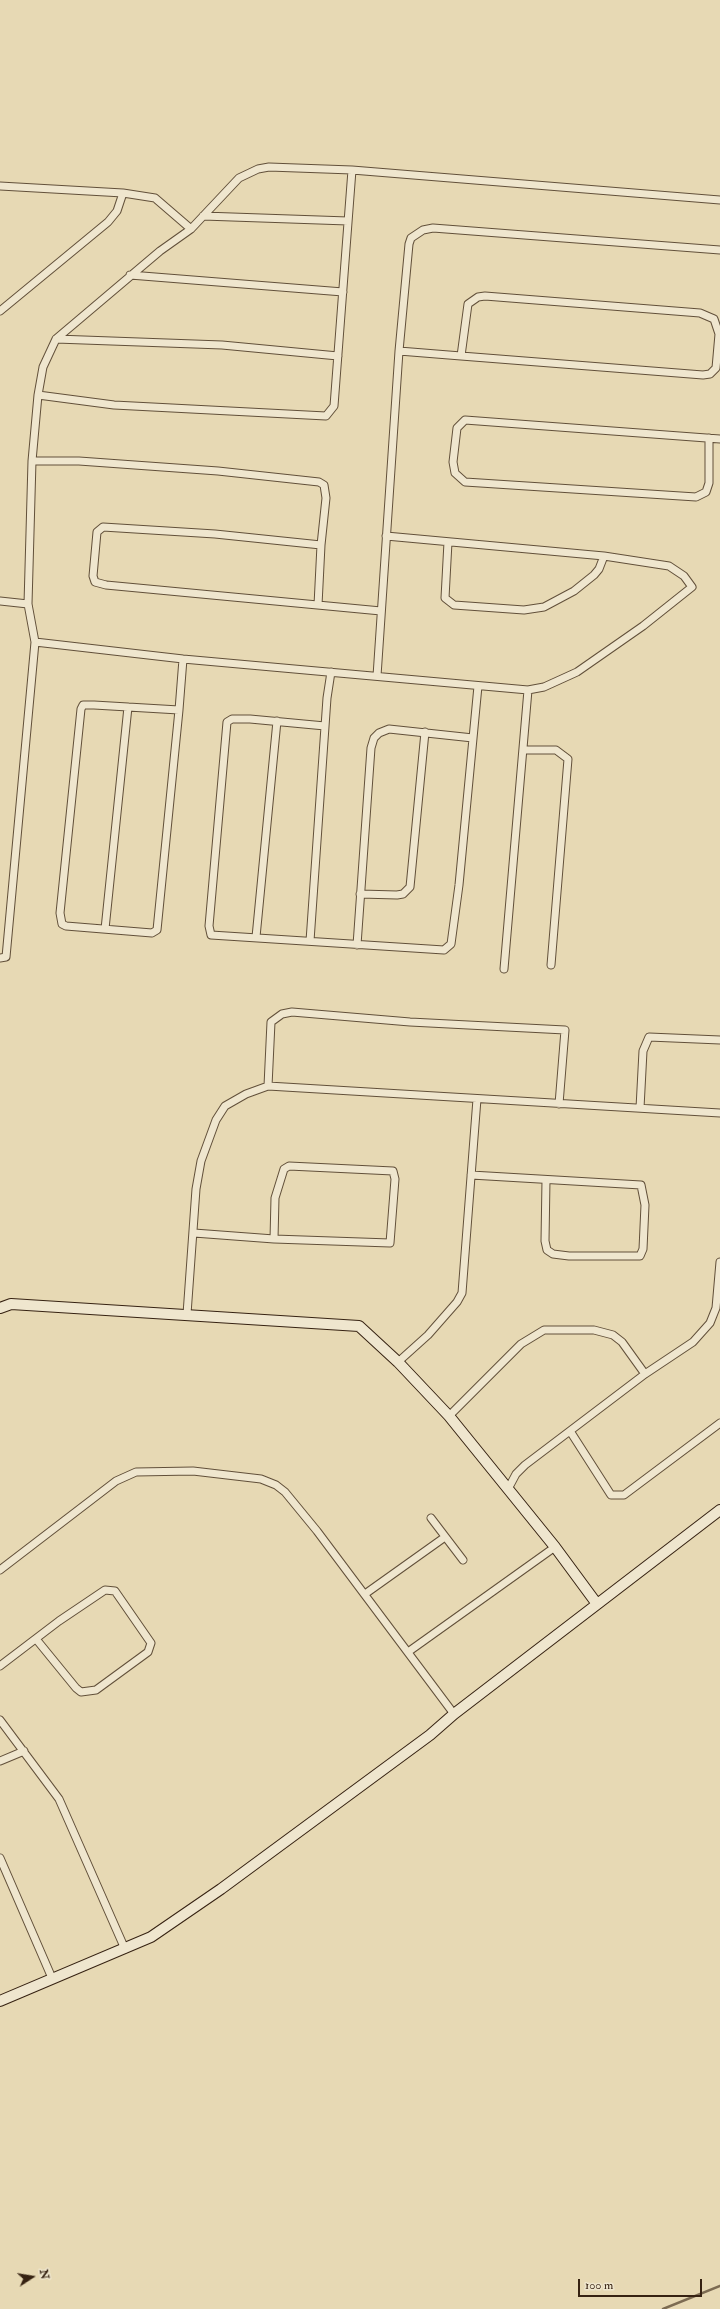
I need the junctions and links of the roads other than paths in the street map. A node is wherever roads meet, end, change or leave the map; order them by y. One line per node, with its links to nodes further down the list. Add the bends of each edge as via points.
1 (352, 170): 4 (street); 5 (street, via 269,167 258,169 238,178); 6 (street)
2 (0, 186): 3 (street)
3 (123, 193): 7 (street, via 155,198); 11 (street, via 117,211 108,222)
4 (720, 200)
5 (203, 216): 6 (street); 7 (street)
6 (348, 221): 10 (street)
7 (191, 230): 9 (street)
8 (720, 250): 13 (street, via 427,228 415,234 409,244)
9 (130, 275): 10 (street); 12 (street)
10 (343, 292): 14 (street)
11 (0, 311)
12 (56, 339): 14 (street, via 222,345); 16 (street, via 43,367)
13 (399, 351): 15 (street); 20 (street)
14 (338, 356): 16 (street, via 334,406 326,416 114,405)
15 (461, 356): 15 (street, via 710,374 716,368 719,334 714,319 700,313 485,296 478,297 468,304)
16 (38, 394): 19 (street)
17 (709, 438): 17 (street, via 465,420 458,428 455,442 454,473 465,482 696,497 706,492 709,483); 18 (street)
18 (720, 439)
19 (32, 461): 22 (street, via 79,461 218,471 319,482 324,485 326,498); 25 (street)
20 (386, 536): 21 (street); 27 (street)
21 (448, 542): 23 (street); 23 (street, via 445,598 454,605 524,610 544,607 574,591 594,575 600,569)
22 (321, 545): 26 (street); 26 (street, via 111,526 103,527 96,532 92,570 96,582 106,585)
23 (604, 556): 33 (street, via 669,566 684,576 692,587 643,626 577,672 544,687)
24 (0, 601): 25 (street)
25 (28, 604): 28 (street)
26 (318, 605): 27 (street)
27 (381, 611): 31 (street)
28 (35, 642): 29 (street); 46 (street, via 6,957)
29 (182, 659): 30 (street); 35 (street)
30 (331, 672): 31 (street); 37 (street)
31 (377, 676): 32 (street)
32 (478, 686): 33 (street); 39 (street)
33 (528, 690): 40 (street)
34 (128, 707): 35 (street); 42 (street); 42 (street, via 83,705 79,712 60,913 62,924 66,926)
35 (179, 710): 42 (street, via 158,930 152,933)
36 (277, 721): 37 (street); 43 (street); 43 (street, via 232,719 226,725 209,929 213,936)
37 (325, 726): 44 (street)
38 (425, 732): 39 (street); 41 (street, via 410,887 403,894 397,895); 41 (street, via 384,730 372,742)
39 (473, 738): 45 (street, via 451,944 444,950)
40 (523, 750): 47 (street, via 556,750 568,759); 48 (street)
41 (360, 894): 45 (street)
42 (105, 929)
43 (256, 937): 44 (street)
44 (310, 941): 45 (street)
45 (357, 946)
46 (0, 958)
47 (551, 965)
48 (504, 969)
49 (720, 1040): 53 (street, via 649,1037 643,1051)
50 (268, 1086): 51 (street); 52 (street, via 271,1022 282,1014 292,1012 410,1022 565,1030); 57 (street, via 234,1099 225,1106 216,1120 201,1161 196,1189)
51 (477, 1099): 52 (street); 55 (street)
52 (559, 1104): 53 (street)
53 (640, 1108): 54 (street)
54 (720, 1113)
55 (471, 1175): 56 (street); 62 (street, via 462,1292 457,1302 433,1329)
56 (546, 1180): 56 (street, via 641,1185 645,1205 643,1250 640,1256 569,1256 553,1254 547,1250 544,1233)
57 (194, 1233): 58 (street); 61 (street)
58 (274, 1239): 58 (street, via 390,1243 395,1179 393,1171 290,1166 284,1169 275,1198)
59 (720, 1262): 63 (street, via 716,1308 710,1323 693,1342)
60 (0, 1308): 61 (street, via 11,1304)
61 (187, 1314): 62 (street, via 359,1326)
62 (398, 1362): 64 (street)
63 (645, 1374): 64 (street, via 622,1342 613,1335 594,1330 544,1330 533,1334 521,1344); 66 (street)
64 (449, 1416): 67 (street)
65 (720, 1423): 66 (street, via 624,1495 611,1495)
66 (570, 1431): 67 (street, via 525,1465 516,1474)
67 (508, 1490): 71 (street)
68 (720, 1510): 75 (street)
69 (431, 1518): 70 (street)
70 (445, 1537): 72 (street); 74 (street)
71 (555, 1547): 75 (street); 77 (street)
72 (463, 1560)
73 (0, 1570): 74 (street, via 126,1476 151,1470 193,1471 245,1476 276,1485 285,1492 317,1531)
74 (365, 1594): 77 (street)
75 (597, 1604): 79 (street)
76 (36, 1639): 76 (street, via 104,1590 115,1591 150,1643 148,1652 96,1690 81,1692); 78 (street)
77 (408, 1652): 79 (street)
78 (0, 1666)
79 (454, 1714): 84 (street, via 430,1735 220,1889 151,1937)
80 (0, 1720): 81 (street)
81 (24, 1751): 82 (street); 84 (street, via 59,1799)
82 (0, 1762)
83 (0, 1858): 85 (street)
84 (125, 1949): 85 (street)
85 (52, 1978): 86 (street)
86 (0, 2001)

